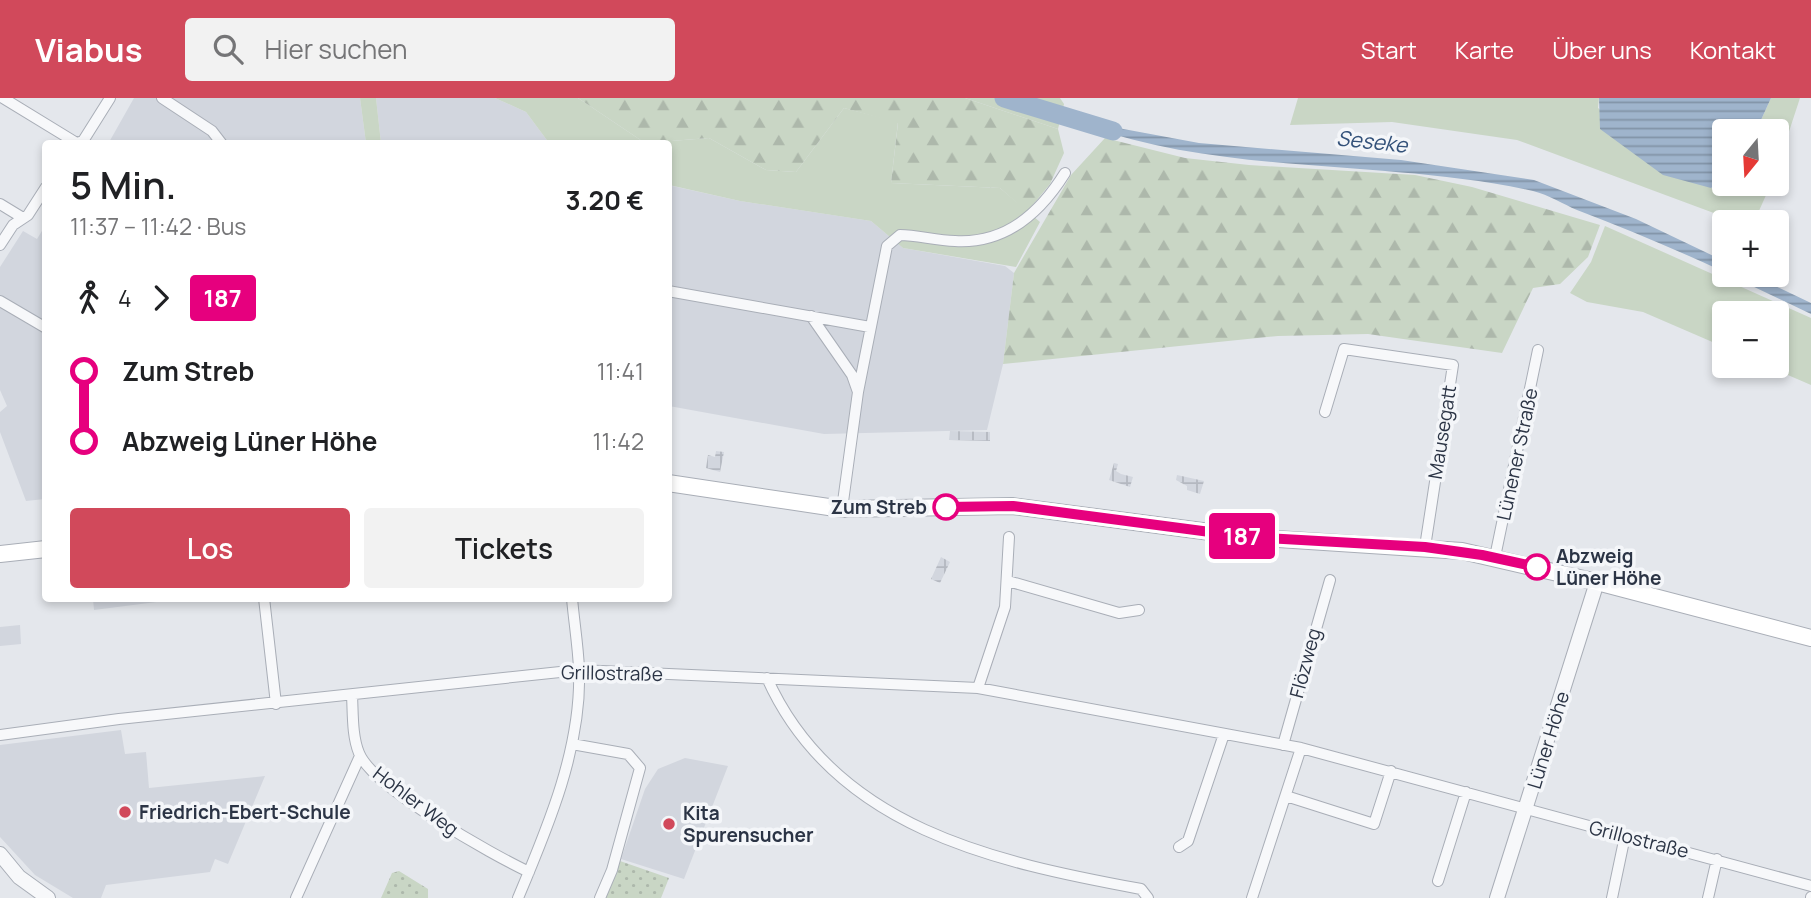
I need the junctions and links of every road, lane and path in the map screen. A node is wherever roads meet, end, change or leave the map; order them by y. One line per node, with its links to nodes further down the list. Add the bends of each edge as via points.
1 (3, 98): 4 (street)
2 (110, 98): 5 (street)
3 (162, 98): 6 (street)
4 (70, 140)
5 (84, 140)
6 (219, 140)
7 (1065, 173): 16 (street, via 1030,218 996,235 974,241 911,235 893,239 883,254)
8 (42, 194): 10 (street)
9 (0, 204): 10 (street)
10 (23, 218): 11 (street)
11 (0, 245)
12 (672, 292): 14 (street)
13 (0, 301): 15 (street)
14 (811, 316): 16 (street); 18 (street, via 852,375)
15 (42, 326)
16 (870, 327): 18 (street)
17 (1538, 350): 26 (street, Lünener Straße)
18 (858, 392): 21 (street)
19 (1325, 412): 23 (street, Mausegatt, via 1344,349 1453,365)
20 (672, 484): 21 (main road)
21 (842, 509): 23 (main road, via 1013,506 1248,537)
22 (1009, 537): 28 (street)
23 (1425, 547): 26 (main road)
24 (42, 549): 25 (main road)
25 (0, 554)
26 (1495, 557): 29 (main road)
27 (1329, 580): 42 (street, Flözweg)
28 (1007, 581): 32 (street, via 1119,613); 36 (street, via 1005,607)
29 (1597, 582): 33 (main road); 48 (street, Lüner Höhe)
30 (264, 602): 38 (street)
31 (572, 602): 34 (street)
32 (1139, 610)
33 (1811, 638)
34 (579, 670): 35 (street, Grillostraße); 37 (street, Grillostraße); 41 (street)
35 (767, 678): 36 (street, Grillostraße); 60 (street, via 780,708 830,770 883,808 962,846 1018,863 1141,888)
36 (978, 688): 39 (street, Grillostraße)
37 (352, 695): 38 (street, Grillostraße); 44 (street, Hohler Weg)
38 (276, 704): 40 (street, Grillostraße)
39 (1224, 734): 42 (street, Grillostraße); 50 (street, via 1188,841)
40 (0, 735)
41 (572, 744): 53 (street); 59 (street, via 628,754 640,768)
42 (1283, 746): 43 (street, Grillostraße)
43 (1301, 748): 45 (street, Grillostraße); 47 (street)
44 (359, 756): 53 (street, Hohler Weg, via 416,806); 57 (street)
45 (1391, 771): 46 (street, Grillostraße); 47 (street, via 1374,824)
46 (1466, 792): 48 (street, Grillostraße); 54 (street)
47 (1286, 796): 61 (street)
48 (1526, 809): 49 (street, Grillostraße); 62 (street, Lüner Höhe)
49 (1625, 836): 52 (street, Grillostraße); 63 (street)
50 (1178, 848)
51 (0, 854): 56 (street, via 19,877)
52 (1717, 859): 55 (street, Grillostraße); 64 (street)
53 (529, 872): 58 (street)
54 (1438, 881)
55 (1811, 887)
56 (48, 898)
57 (296, 898)
58 (518, 898)
59 (600, 898)
60 (1148, 898)
61 (1252, 898)
62 (1497, 898)
63 (1612, 898)
64 (1708, 898)

